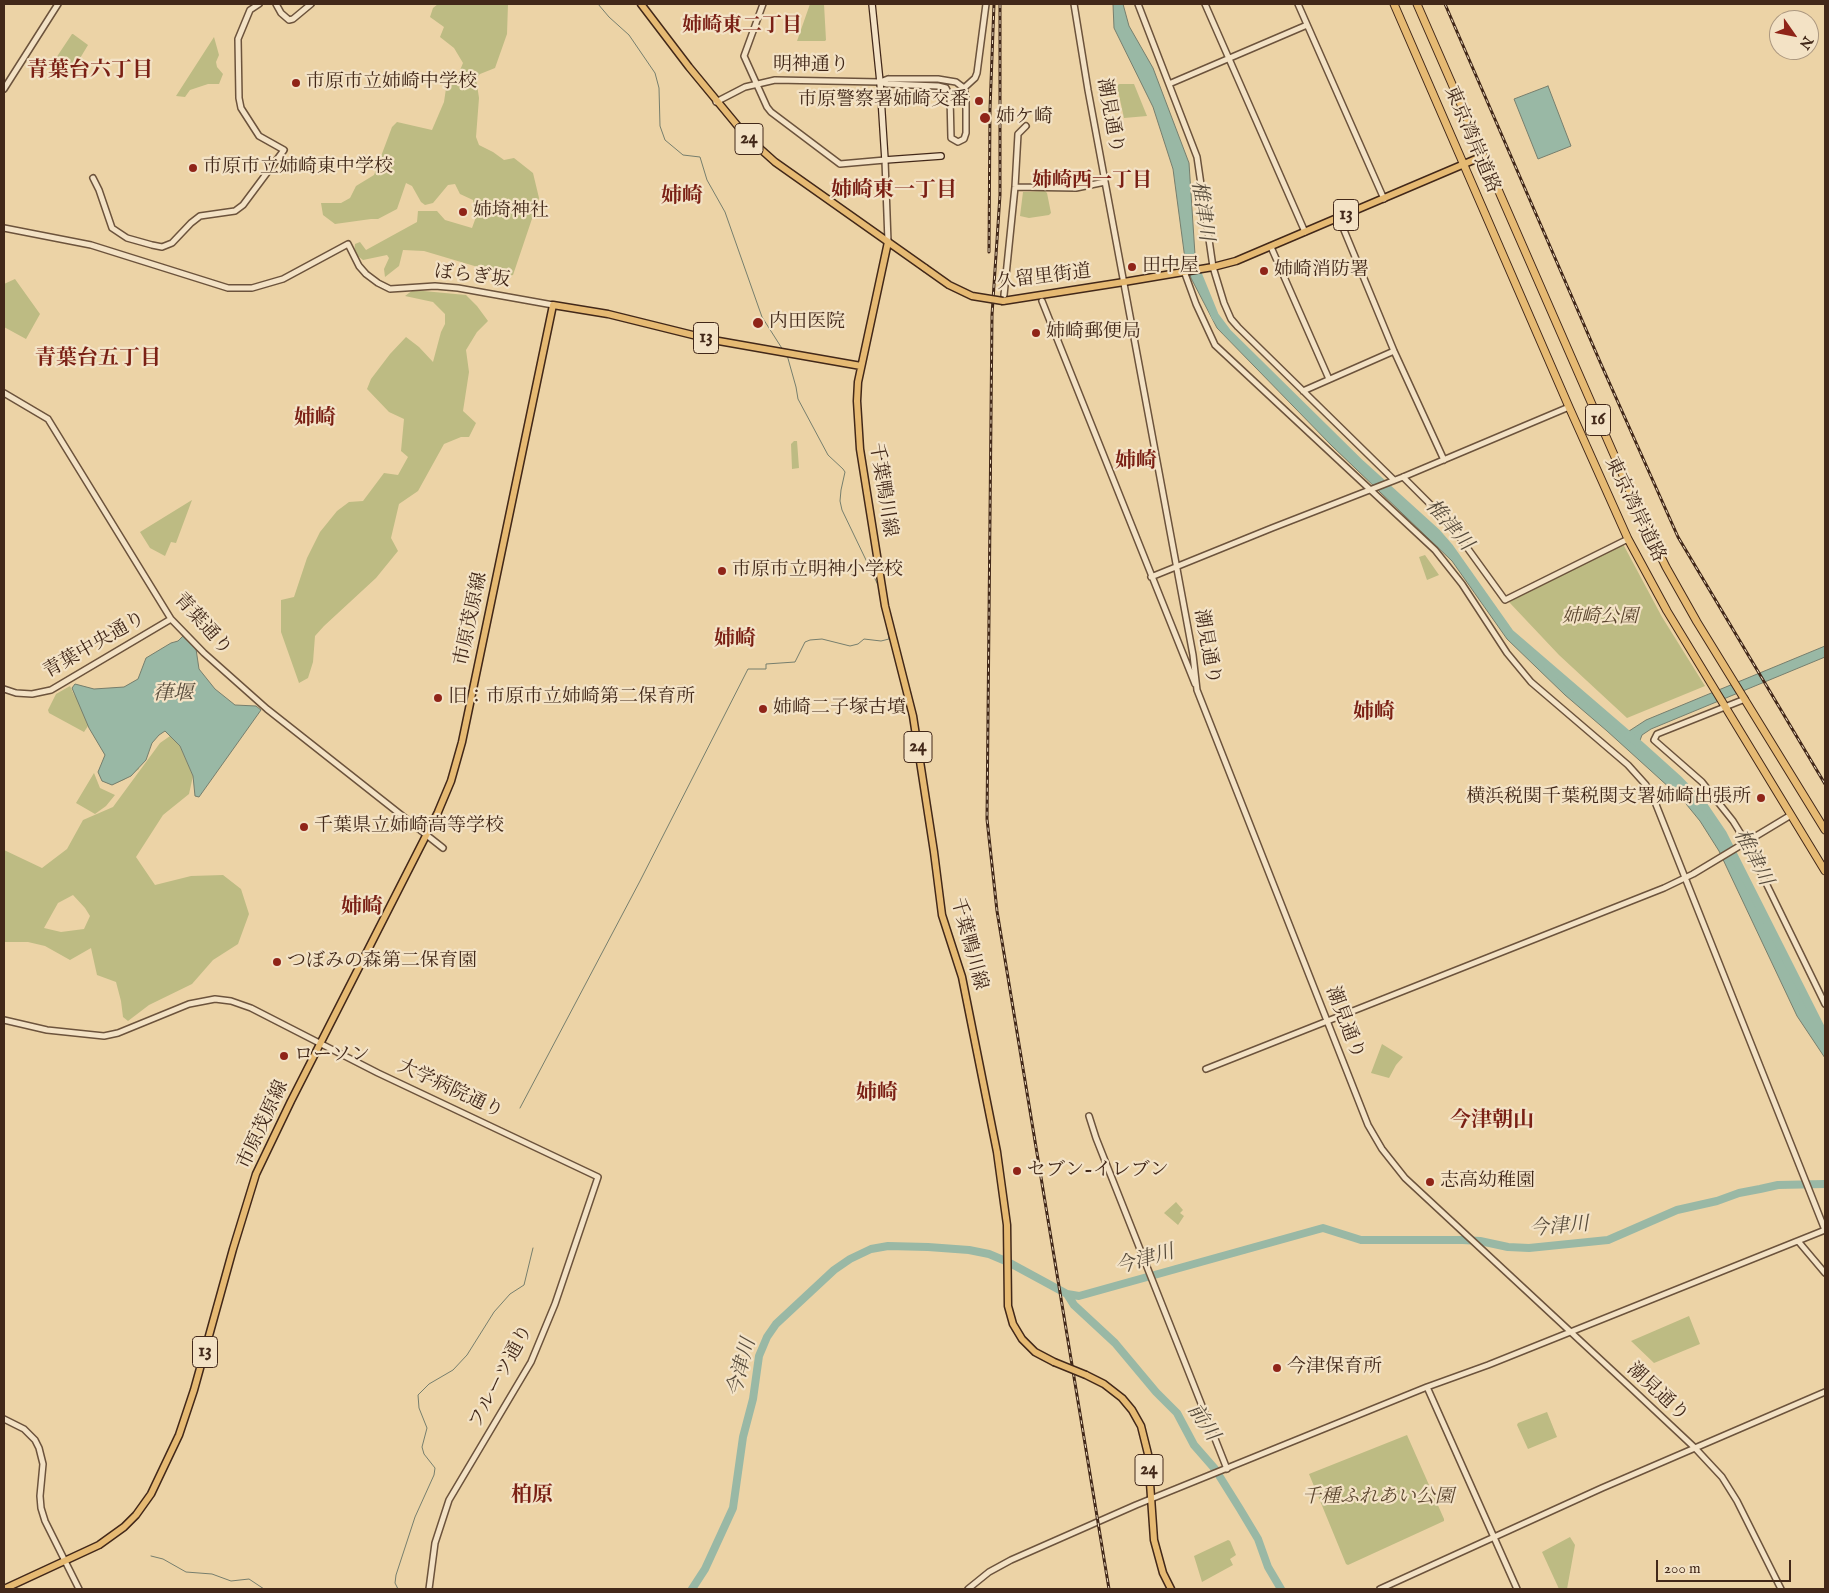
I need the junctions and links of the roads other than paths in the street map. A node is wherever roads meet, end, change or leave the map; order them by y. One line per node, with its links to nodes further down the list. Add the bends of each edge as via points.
1 (58, 4): 21 (street)
2 (258, 4): 28 (street, via 250,10 238,39 241,108 259,136 284,150 243,205 234,211 200,216 172,243 152,245 127,238 112,228)
3 (276, 4): 4 (street, via 289,20)
4 (311, 4)
5 (641, 4): 22 (main road, 久留里街道 / 24)
6 (763, 4): 18 (street, via 744,53)
7 (872, 4): 17 (main road)
8 (986, 4): 20 (street, via 977,73)
9 (1074, 4): 29 (street, 潮見通り)
10 (1138, 4): 19 (street)
11 (1205, 4): 16 (street)
12 (1298, 4): 15 (street)
13 (1394, 4): 27 (highway, 東京湾岸道路 / 16)
14 (1417, 4): 25 (highway, 東京湾岸道路 / 16)
15 (1307, 25): 16 (street); 31 (street)
16 (1228, 58): 19 (street); 34 (street)
17 (880, 82): 18 (street, 明神通り, via 784,79); 20 (street, 明神通り, via 891,79 949,80); 20 (street, 明神通り, via 946,88 949,91 950,134 958,142 964,140 966,133); 26 (main road)
18 (756, 83): 22 (street, 明神通り); 26 (street, via 768,110 840,164)
19 (1169, 84): 37 (street, via 1197,157)
20 (964, 88)
21 (4, 89)
22 (716, 102): 35 (main road, 久留里街道 / 24, via 775,162)
23 (1026, 126): 30 (street, via 1018,134)
24 (942, 156): 26 (main road)
25 (1483, 156): 27 (main road, 久留里街道 / 13); 59 (highway, 東京湾岸道路 / 16, via 1639,512 1666,567)
26 (885, 160): 35 (street)
27 (1463, 165): 31 (main road, 久留里街道 / 13); 48 (highway, 東京湾岸道路 / 16)
28 (93, 178)
29 (1105, 182): 30 (street, via 1076,188); 39 (street, 潮見通り)
30 (1015, 187): 40 (street)
31 (1384, 199): 32 (main road, 久留里街道 / 13)
32 (1339, 218): 34 (main road, 久留里街道 / 13); 43 (street)
33 (4, 228): 42 (street, ぼらぎ坂, via 91,245 228,288 252,288 283,280 348,244 366,274 390,289 439,286)
34 (1305, 232): 36 (main road, 久留里街道 / 13)
35 (888, 242): 39 (main road, 久留里街道 / 13, bridge, via 956,289 990,300 1016,300); 44 (main road, 千葉鴨川線 / 24)
36 (1271, 247): 37 (main road, 久留里街道 / 13); 45 (street)
37 (1210, 267): 38 (main road, 久留里街道 / 13); 46 (street, via 1231,319)
38 (1186, 271): 39 (main road, 久留里街道 / 13); 52 (street, via 1196,304 1215,345)
39 (1124, 282): 54 (street, 潮見通り)
40 (1004, 295)
41 (1042, 301): 55 (street)
42 (553, 305): 44 (main road, 13, via 608,314 713,340); 63 (main road, 市原茂原線 / 13, via 458,758 445,797)
43 (1394, 351): 45 (street); 49 (street)
44 (861, 366): 84 (main road, 千葉鴨川線 / 24, bridge, via 857,401 859,438 881,583 913,716 944,927 962,977 991,1118 1006,1210 1008,1306 1017,1332 1028,1346 1044,1358 1086,1375 1116,1392 1128,1404 1138,1418 1146,1442)
45 (1329, 379): 46 (street)
46 (1303, 391): 51 (street)
47 (4, 393): 56 (street, 青葉通り, via 48,419)
48 (1569, 407): 49 (street); 53 (highway, 東京湾岸道路 / 16)
49 (1444, 460): 50 (street)
50 (1403, 477): 51 (street); 53 (street, via 1450,524 1505,600)
51 (1394, 480): 52 (street)
52 (1372, 489): 54 (street); 67 (street, via 1435,550 1462,584 1507,653 1532,682 1628,765 1646,785)
53 (1628, 539): 60 (highway, 東京湾岸道路 / 16, via 1667,611)
54 (1176, 566): 55 (street); 58 (street, 潮見通り)
55 (1151, 577): 58 (street)
56 (171, 619): 57 (street, 青葉中央通り, via 51,690 32,694); 63 (street, 青葉通り, via 242,689)
57 (4, 689)
58 (1197, 690): 70 (street, 潮見通り)
59 (1745, 699): 60 (street); 62 (highway, 東京湾岸道路 / 16)
60 (1726, 707): 61 (highway, 東京湾岸道路 / 16); 64 (street, via 1657,734 1654,740 1702,782)
61 (1791, 815): 64 (street); 66 (highway, 東京湾岸道路 / 16)
62 (1825, 830)
63 (427, 834): 65 (street, 青葉通り); 71 (main road, 市原茂原線 / 13)
64 (1746, 842): 67 (street); 68 (street)
65 (443, 848)
66 (1825, 871)
67 (1685, 878): 70 (street); 75 (street)
68 (1825, 1004)
69 (4, 1020): 71 (street, 大学病院通り, via 47,1030 104,1036 189,1004 214,999 251,1008)
70 (1327, 1020): 72 (street); 78 (street, 潮見通り, via 1366,1119 1382,1149 1405,1178)
71 (320, 1044): 74 (street, 大学病院通り); 86 (main road, 市原茂原線 / 13, via 256,1174 194,1390 179,1435 154,1487 136,1515 117,1533)
72 (1206, 1068)
73 (1089, 1116): 83 (street)
74 (598, 1176): 89 (street, フルーツ通り, via 536,1352 450,1500 435,1543)
75 (1825, 1230): 76 (street)
76 (1798, 1241): 77 (street); 78 (street)
77 (1825, 1273)
78 (1570, 1332): 79 (street); 82 (street, 潮見通り)
79 (1427, 1387): 83 (street); 85 (street)
80 (1825, 1392): 82 (street)
81 (4, 1418): 86 (street, via 24,1429 39,1448 43,1464 41,1508)
82 (1695, 1448): 85 (street); 94 (street, 潮見通り, via 1722,1477 1737,1501)
83 (1226, 1469): 84 (street)
84 (1150, 1499): 90 (street, via 1011,1560); 91 (main road, 千葉鴨川線 / 24, via 1154,1540)
85 (1494, 1538): 92 (street); 93 (street)
86 (65, 1561): 87 (main road, 市原茂原線 / 13); 88 (street)
87 (4, 1589)
88 (78, 1589)
89 (429, 1589)
90 (968, 1589)
91 (1171, 1589)
92 (1380, 1589)
93 (1517, 1589)
94 (1781, 1589)

